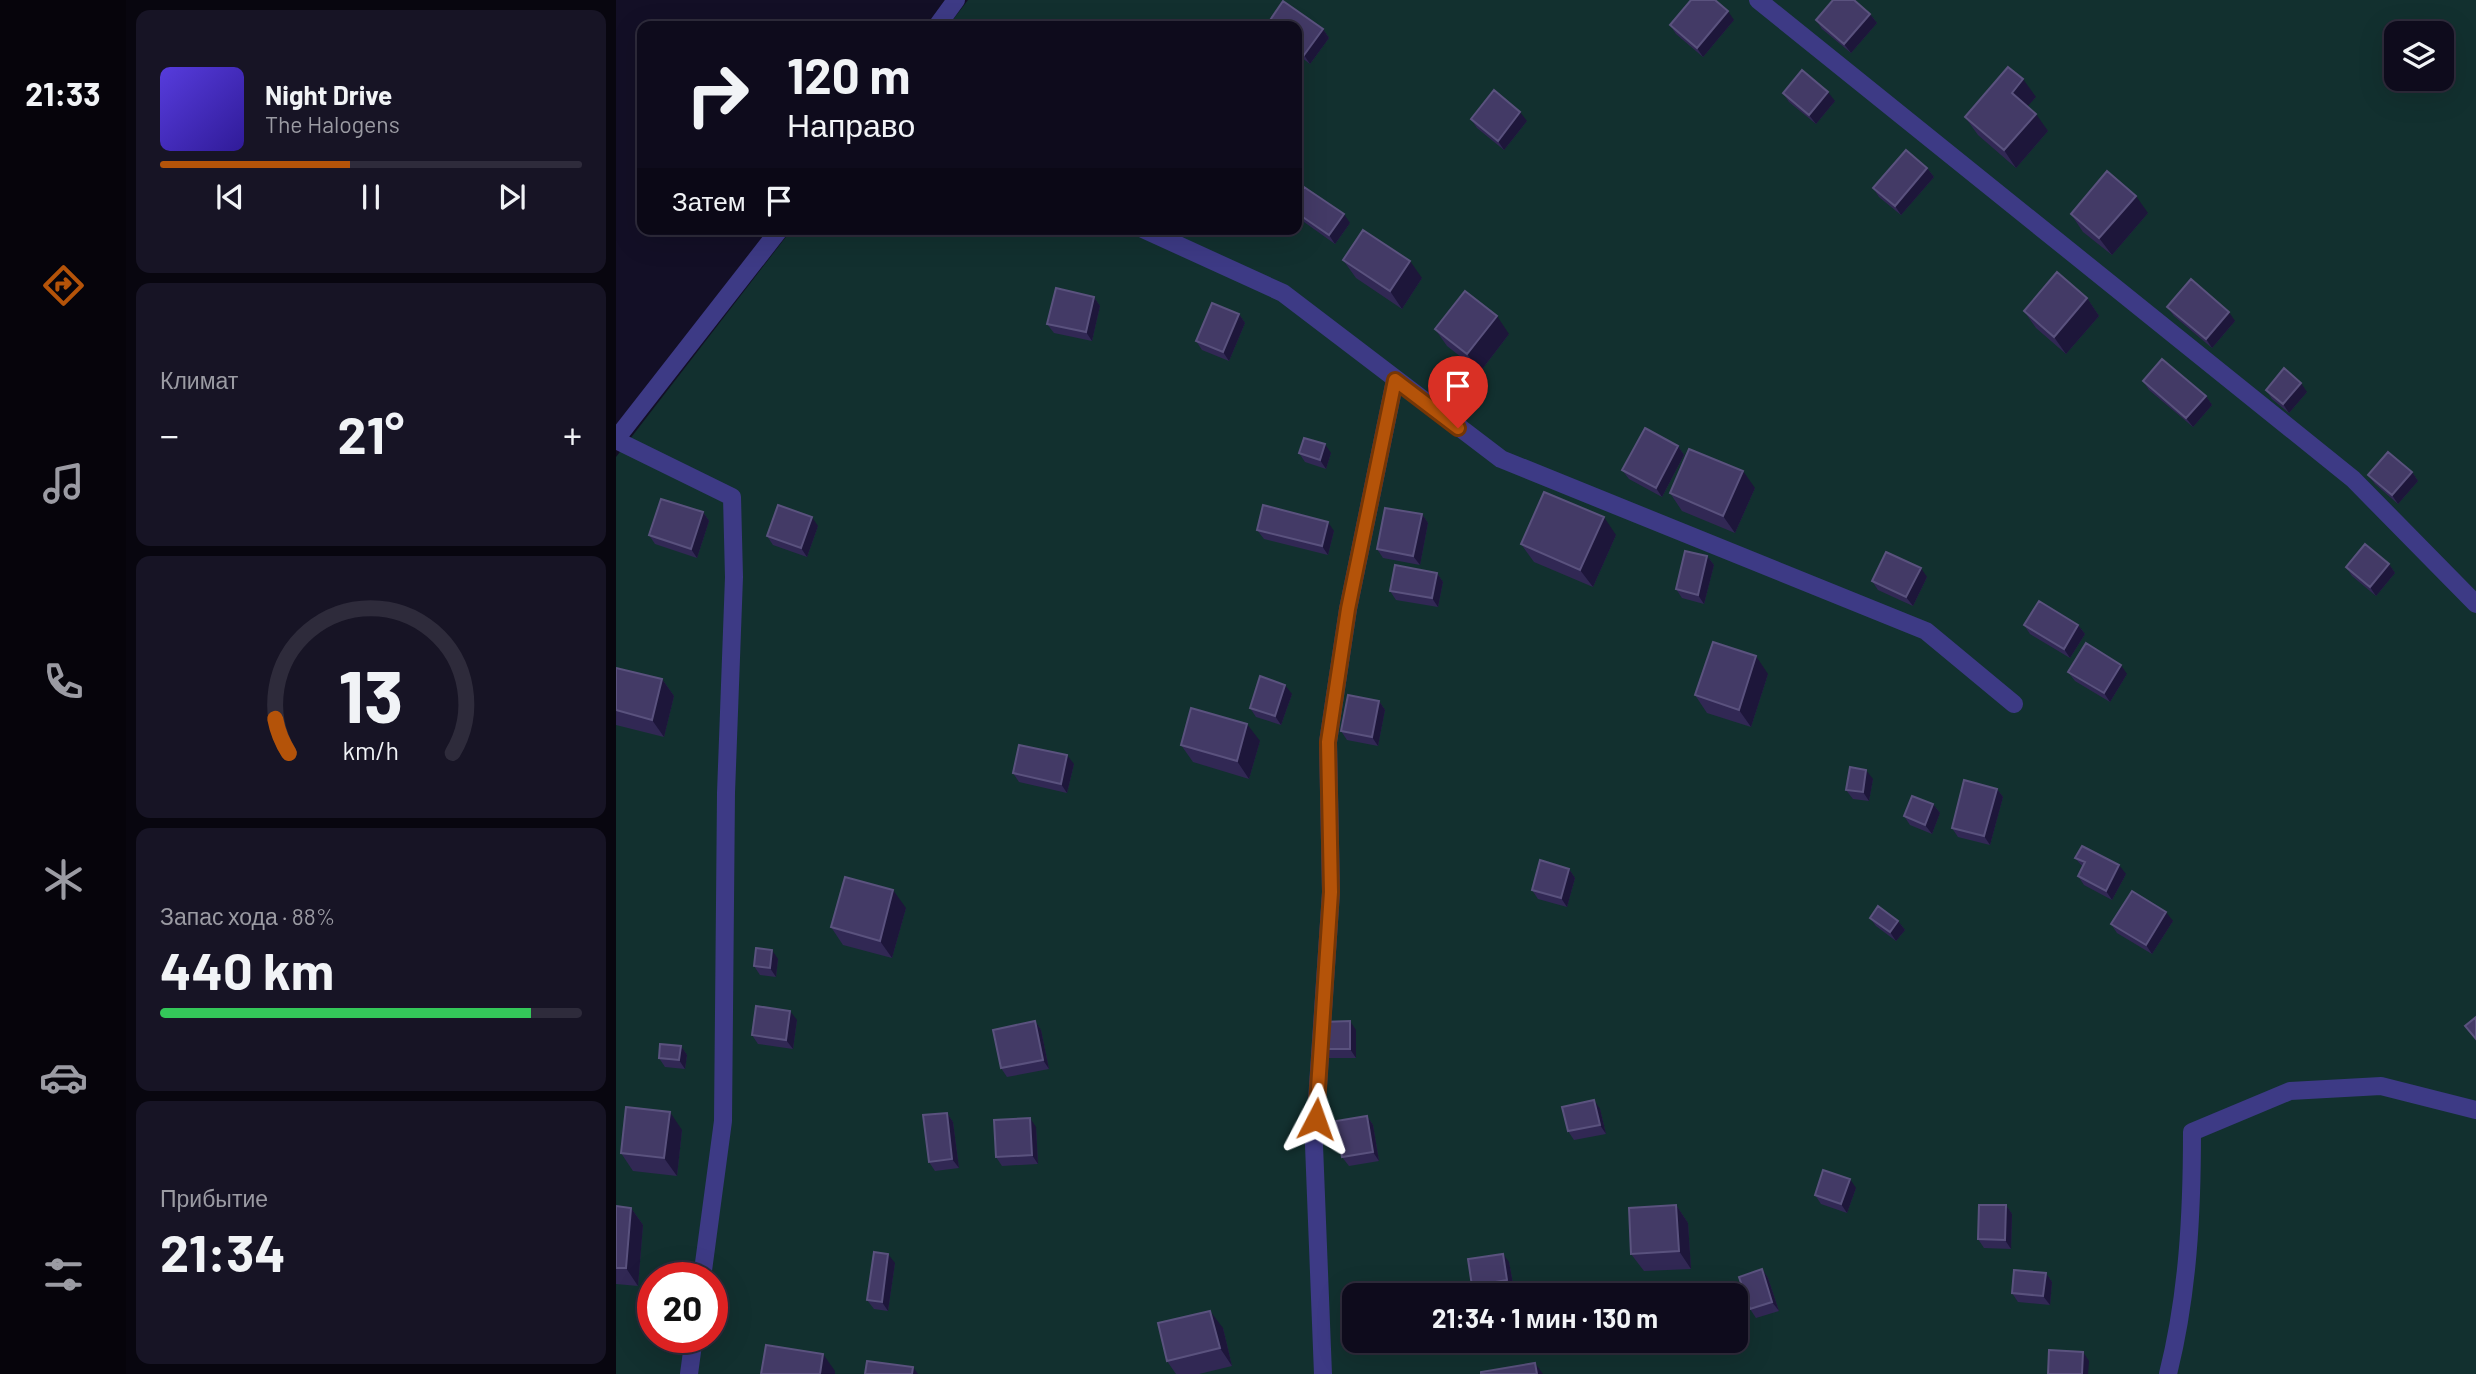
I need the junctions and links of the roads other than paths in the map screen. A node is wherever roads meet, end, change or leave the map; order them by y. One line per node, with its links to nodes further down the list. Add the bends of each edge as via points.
1 (956, 0): 3 (street)
2 (1758, 0): 8 (street, via 2353,479)
3 (941, 21)
4 (775, 235): 7 (street)
5 (1156, 235): 6 (street, via 1283,293)
6 (1395, 380): 9 (street, via 1501,459 1926,631); 14 (street, via 1348,609 1328,742 1331,892 1314,1145)
7 (616, 439): 11 (street, via 733,497 723,1121)
8 (2476, 604)
9 (2014, 704)
10 (2476, 1110): 15 (street, via 2381,1086 2290,1091 2192,1132 2192,1224)
11 (704, 1262)
12 (692, 1353): 13 (street)
13 (689, 1374)
14 (1323, 1374)
15 (2168, 1374)

